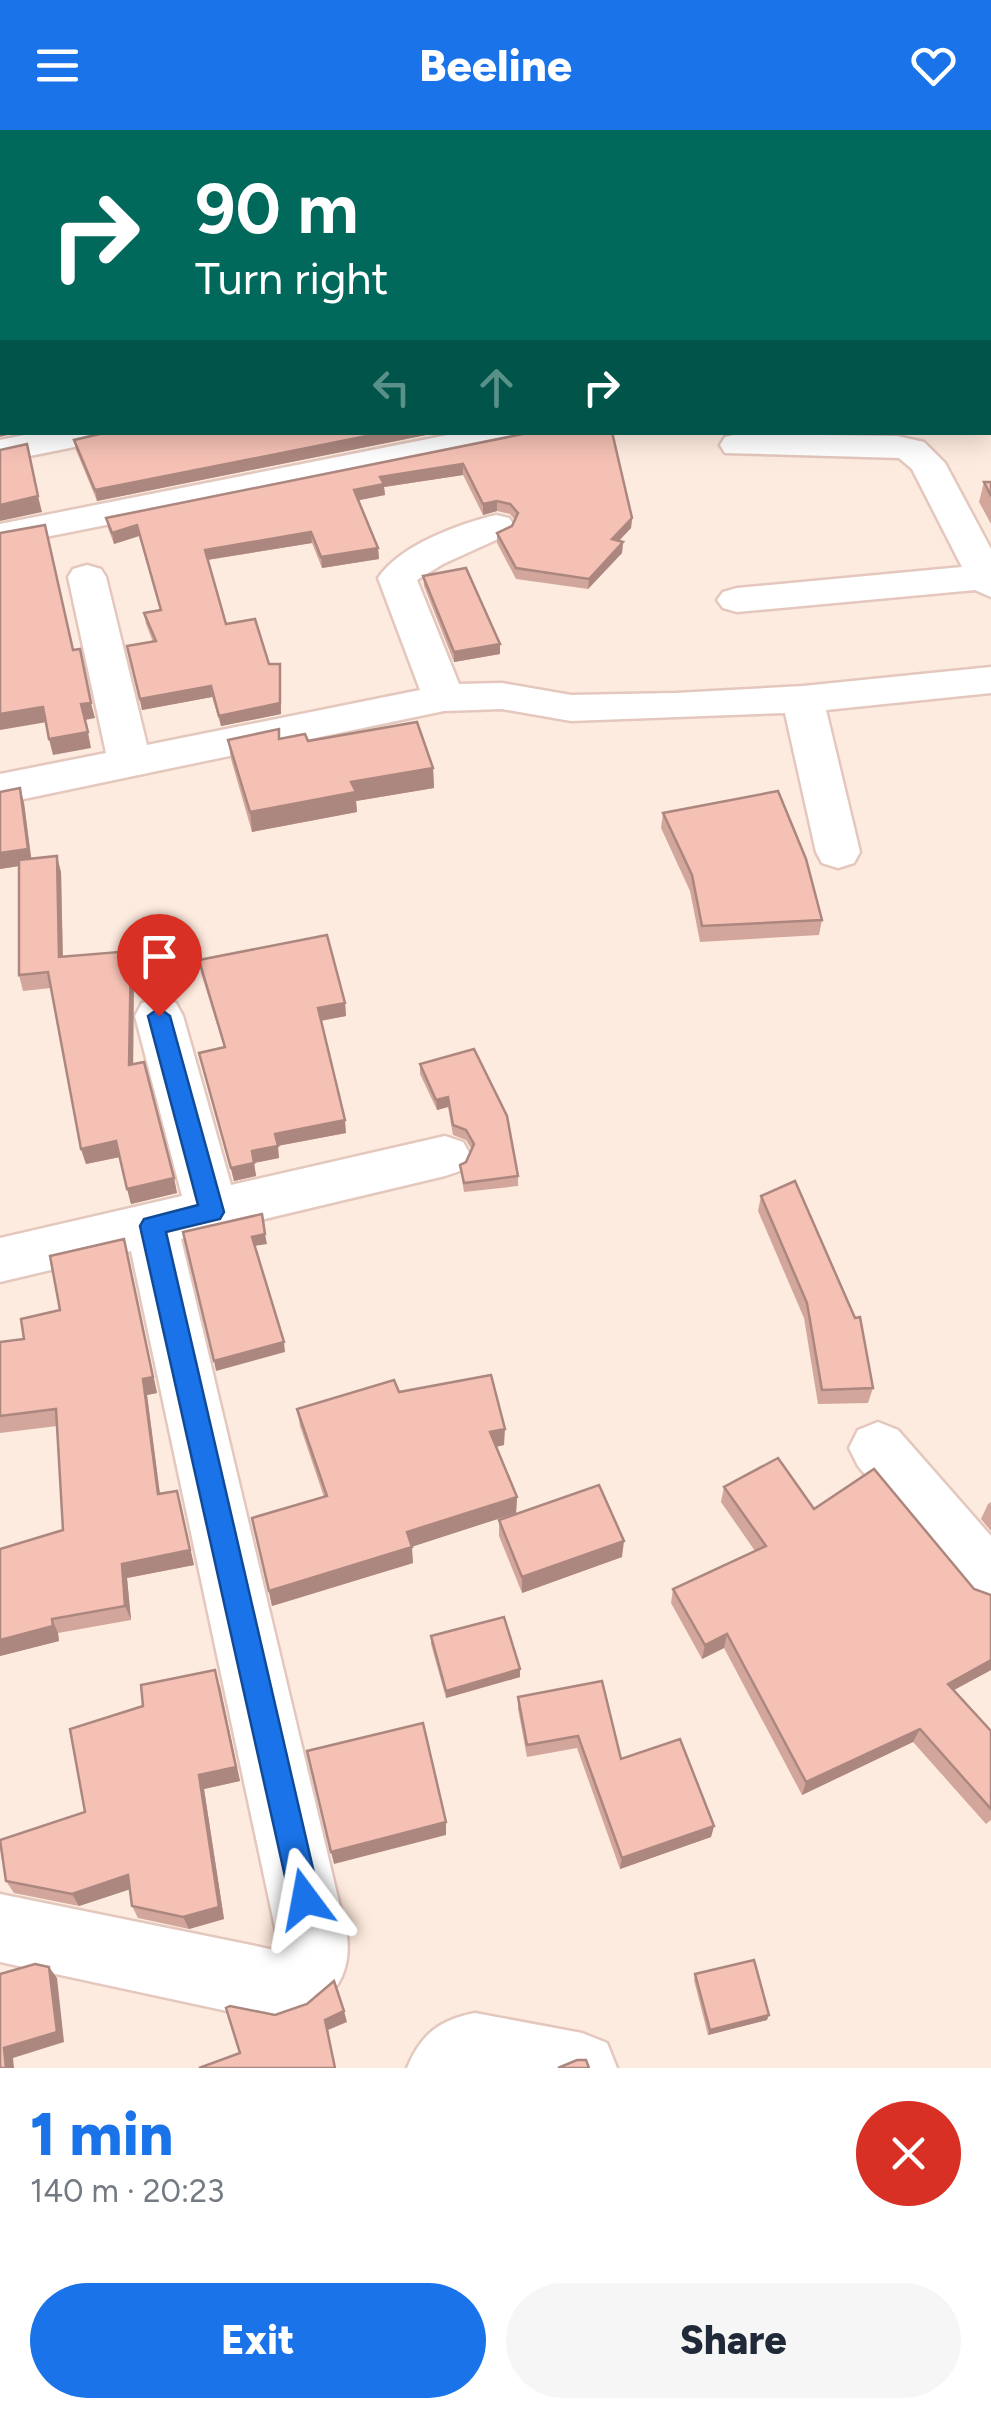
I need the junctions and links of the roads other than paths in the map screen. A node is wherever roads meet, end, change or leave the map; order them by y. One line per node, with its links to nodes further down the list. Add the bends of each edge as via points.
1 (81, 435): 4 (street)
2 (505, 435): 6 (street)
3 (738, 445): 8 (street, via 912,450 927,463)
4 (0, 451)
5 (496, 526): 11 (street, via 410,562 397,578)
6 (0, 535)
7 (87, 577): 13 (street)
8 (989, 581): 9 (street)
9 (736, 600)
10 (991, 680): 12 (street)
11 (444, 698): 12 (street, via 502,696 571,708); 13 (street)
12 (803, 699): 15 (street)
13 (130, 764): 14 (street)
14 (0, 789)
15 (838, 852)
16 (159, 1016): 18 (street)
17 (445, 1156): 18 (street)
18 (212, 1212): 19 (street)
19 (152, 1226): 20 (street); 23 (street, via 314,1936 313,1963 300,1981 278,1987)
20 (0, 1260)
21 (878, 1448): 22 (street)
22 (991, 1581)
23 (0, 1928)
24 (442, 2068): 25 (street, via 459,2051 475,2048)
25 (582, 2068)

